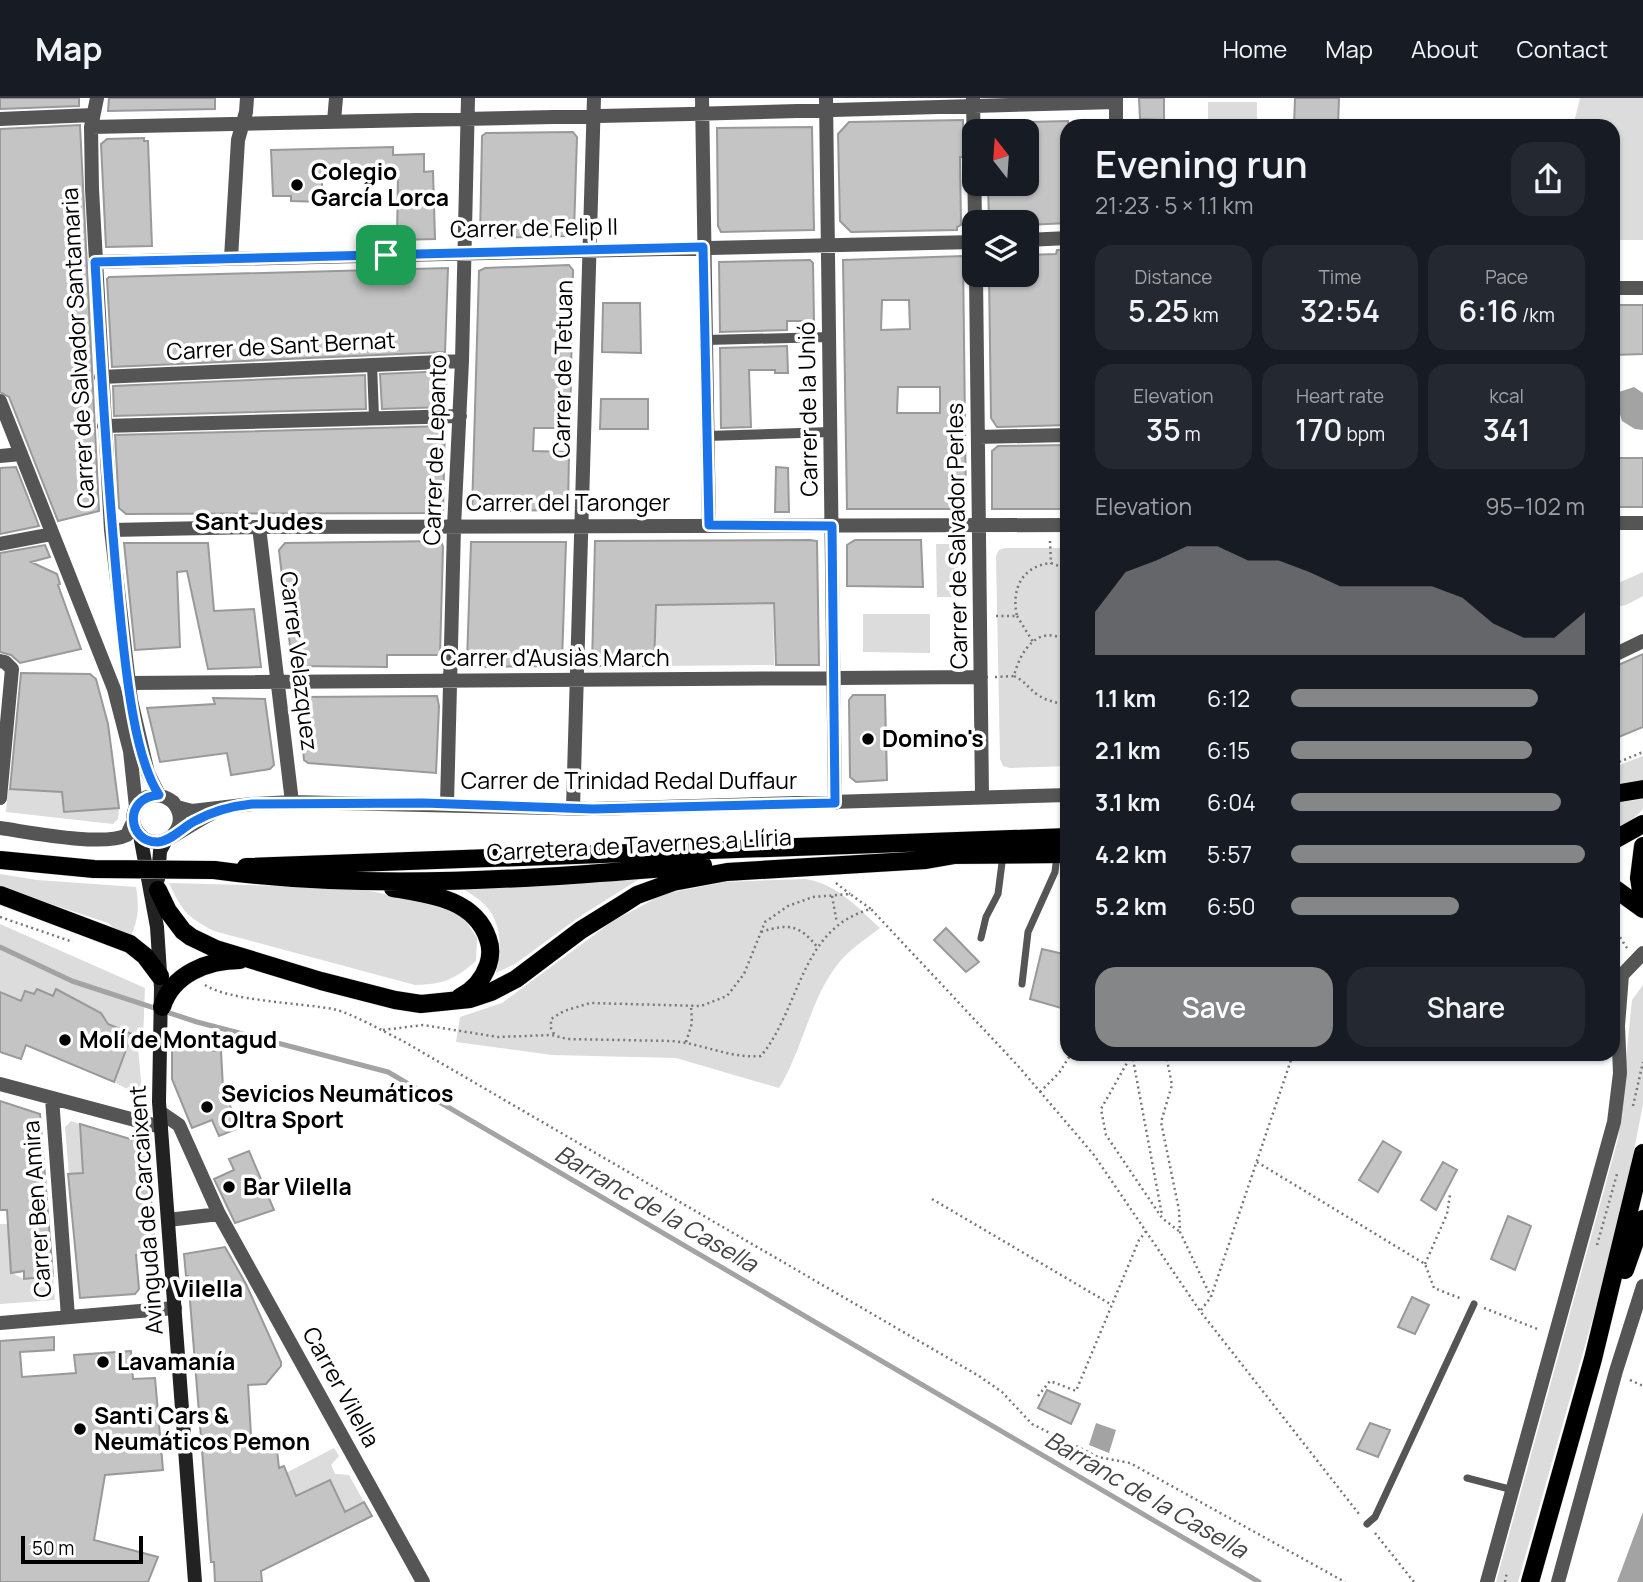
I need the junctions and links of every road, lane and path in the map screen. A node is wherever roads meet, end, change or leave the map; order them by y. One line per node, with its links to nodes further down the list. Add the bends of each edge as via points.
1 (247, 98): 16 (street)
2 (336, 98): 15 (street)
3 (468, 98): 13 (street, Carrer de Lepanto)
4 (594, 98): 11 (street, Carrer de Tetuan)
5 (702, 98): 10 (street)
6 (1116, 100): 7 (street); 14 (street)
7 (973, 102): 8 (street); 17 (street)
8 (826, 104): 10 (street); 21 (street, Carrer de la Unió)
9 (94, 108): 12 (street); 16 (street); 26 (street, Carrer de Salvador Santamaria)
10 (703, 113): 11 (street); 22 (street)
11 (593, 116): 13 (street); 23 (street, Carrer de Tetuan)
12 (0, 119)
13 (467, 119): 15 (street); 24 (street, Carrer de Lepanto)
14 (1116, 119)
15 (334, 121): 16 (street)
16 (242, 123): 25 (street)
17 (975, 210)
18 (1060, 238): 19 (street)
19 (1039, 239)
20 (962, 242): 21 (street, Carrer de Felip II)
21 (828, 245): 22 (street, Carrer de Felip II); 30 (street, Carrer de la Unió)
22 (703, 247): 23 (street, Carrer de Felip II); 31 (street)
23 (588, 250): 24 (street, Carrer de Felip II); 47 (street, Carrer de Tetuan)
24 (464, 253): 25 (street, Carrer de Felip II); 32 (street, Carrer de Lepanto)
25 (231, 258): 26 (street, Carrer de Felip II)
26 (95, 262): 34 (street, Carrer de Salvador Santamaria)
27 (976, 287): 42 (street, Carrer de Salvador Perles)
28 (1620, 288): 29 (street)
29 (1643, 288)
30 (830, 337): 31 (street); 39 (street, Carrer de la Unió)
31 (705, 340): 41 (street)
32 (462, 361): 33 (street, Carrer de Sant Bernat); 36 (street, Carrer de Lepanto)
33 (372, 364): 34 (street, Carrer de Sant Bernat); 37 (street)
34 (101, 377): 38 (street, Carrer de Salvador Santamaria)
35 (0, 401): 43 (street)
36 (460, 416): 37 (street); 54 (street, Carrer de Lepanto)
37 (374, 417): 38 (street)
38 (104, 426): 55 (street, Carrer de Salvador Santamaria)
39 (831, 432): 41 (street); 52 (street, Carrer de la Unió)
40 (1060, 435): 42 (street)
41 (707, 436): 48 (street)
42 (978, 437): 49 (street, Carrer de Salvador Perles)
43 (21, 454): 44 (street); 56 (street)
44 (0, 456)
45 (1620, 523): 46 (street)
46 (1643, 523)
47 (582, 525): 48 (street, Carrer del Taronger); 54 (street, Carrer del Taronger); 72 (street, Carrer de Tetuan)
48 (709, 525): 52 (street, Carrer del Taronger)
49 (979, 525): 50 (street, Carrer del Taronger); 52 (street, Carrer del Taronger); 68 (street, Carrer de Salvador Perles)
50 (1050, 525): 51 (street, Carrer del Taronger); 58 (path)
51 (1060, 525)
52 (832, 526): 70 (street, Carrer de la Unió)
53 (259, 527): 54 (street, Carrer del Taronger); 55 (street, Carrer del Taronger); 71 (street, Carrer Velazquez)
54 (454, 527): 69 (street, Carrer de Lepanto)
55 (111, 530): 73 (street, Carrer de Salvador Santamaria)
56 (52, 534): 57 (street); 87 (street, via 117,697 130,751)
57 (0, 544)
58 (1051, 564): 59 (path); 60 (path, via 1033,568 1021,578 1015,598)
59 (1060, 568)
60 (1017, 616): 61 (path); 64 (path)
61 (988, 617)
62 (1060, 637): 64 (path, via 1051,635)
63 (1643, 641): 65 (street)
64 (1033, 642): 67 (path, via 1022,652)
65 (1620, 652)
66 (6, 665): 81 (street)
67 (1014, 676): 68 (path); 74 (path, via 1045,699)
68 (981, 677): 70 (street, Carrer d'Ausiàs March); 82 (street, Carrer de Salvador Perles)
69 (450, 680): 71 (street, Carrer d'Ausiàs March); 72 (street, Carrer d'Ausiàs March); 85 (street, Carrer de Lepanto)
70 (834, 680): 72 (street, Carrer d'Ausiàs March); 84 (street, Carrer de la Unió)
71 (279, 681): 73 (street, Carrer d'Ausiàs March); 83 (street, Carrer Velazquez)
72 (576, 681): 89 (street, Carrer de Tetuan)
73 (129, 683): 79 (street, Carrer de Salvador Santamaria, via 142,754)
74 (1060, 703)
75 (1643, 752): 76 (path)
76 (1620, 762)
77 (1643, 789): 78 (main road)
78 (1620, 793)
79 (159, 795): 87 (street, via 143,799); 88 (street)
80 (1060, 795): 82 (street, Carrer de Trinidad Redal Duffaur)
81 (0, 797)
82 (982, 797): 84 (street, Carrer de Trinidad Redal Duffaur)
83 (292, 802): 85 (street, Carrer de Trinidad Redal Duffaur); 86 (street, Carrer de Trinidad Redal Duffaur)
84 (835, 803): 89 (street, Carrer de Trinidad Redal Duffaur)
85 (447, 804): 89 (street, Carrer de Trinidad Redal Duffaur)
86 (233, 806): 88 (street, Carrer de Trinidad Redal Duffaur, via 192,811); 95 (street, Carrer de Trinidad Redal Duffaur, via 195,821)
87 (136, 807): 92 (street)
88 (177, 807): 95 (street, via 180,822)
89 (573, 808)
90 (1643, 824): 94 (main road)
91 (0, 828): 92 (street, via 108,839)
92 (137, 829): 95 (street, via 155,842); 112 (main road)
93 (1060, 837): 102 (main road, Carretera de Tavernes a Llíria)
94 (1620, 837)
95 (169, 838): 104 (main road, via 160,851)
96 (1643, 846): 108 (main road, via 1639,878)
97 (1003, 854): 98 (main road, Carretera de Tavernes a Llíria); 99 (main road, Carretera de Tavernes a Llíria); 114 (lane, via 998,894)
98 (955, 855): 103 (main road, Carretera de Tavernes a Llíria, via 821,858 532,877); 122 (main road, via 727,872 673,882 637,895 516,979 491,992)
99 (1060, 855)
100 (0, 860): 102 (main road, Carretera de Tavernes a Llíria, bridge, via 94,869)
101 (1060, 860): 120 (lane, via 1028,932)
102 (214, 870): 103 (main road, Carretera de Tavernes a Llíria)
103 (338, 880): 122 (main road, via 426,894 474,914 485,928 490,959 477,985)
104 (158, 890): 112 (main road); 117 (main road, via 177,924 191,937)
105 (1620, 892): 109 (main road)
106 (0, 895): 121 (main road, via 130,944 145,956)
107 (832, 895): 110 (path, via 850,894); 111 (path); 113 (path, via 788,906 765,922)
108 (1643, 903)
109 (1643, 908)
110 (871, 909): 111 (path); 134 (path)
111 (837, 925): 115 (path)
112 (157, 927): 121 (main road, Avinguda de Carcaixent)
113 (761, 932): 115 (path, via 780,926 795,928); 123 (path, via 744,974 727,996)
114 (981, 938)
115 (818, 948): 126 (path, via 761,1056 746,1057)
116 (1643, 953): 118 (street)
117 (265, 965): 121 (main road, via 240,960 215,963); 122 (main road, via 395,1000)
118 (1620, 971)
119 (199, 981): 124 (path, via 213,990 337,1010)
120 (1022, 984)
121 (163, 990): 136 (main road, Avinguda de Carcaixent)
122 (451, 1002)
123 (691, 1006): 125 (path, via 590,1003 551,1019); 126 (path)
124 (381, 1031): 125 (path, via 423,1026 498,1038); 164 (path, via 979,1376 1002,1392 1032,1424 1098,1457 1130,1463)
125 (555, 1036): 126 (path)
126 (686, 1042)
127 (1067, 1061): 134 (path)
128 (1128, 1061): 142 (path, via 1101,1109 1106,1135)
129 (1133, 1061): 142 (path)
130 (1167, 1061): 146 (path, via 1172,1085 1161,1122)
131 (1291, 1061): 138 (path)
132 (1619, 1061): 156 (street, via 1614,1122)
133 (0, 1084): 135 (street)
134 (1040, 1092): 145 (path, via 1094,1154)
135 (52, 1098): 136 (street); 154 (street, Carrer Ben Amira)
136 (160, 1120): 141 (street, Carrer Vilella, via 179,1125); 144 (main road, Avinguda de Carcaixent)
137 (1643, 1153): 157 (main road)
138 (1257, 1162): 147 (path); 149 (path)
139 (1450, 1195): 147 (path, via 1447,1214)
140 (932, 1199): 151 (path)
141 (219, 1213): 144 (street); 163 (street, Carrer Vilella)
142 (1162, 1219): 146 (path)
143 (1643, 1219): 157 (main road)
144 (168, 1220): 152 (main road, Avinguda de Carcaixent)
145 (1147, 1230): 151 (path); 153 (path)
146 (1180, 1232): 149 (path)
147 (1425, 1264): 150 (path, via 1434,1289)
148 (1643, 1286): 168 (street)
149 (1211, 1297): 153 (path)
150 (1474, 1304): 156 (path); 161 (lane, via 1375,1517)
151 (1112, 1305): 158 (path, via 1076,1391 1050,1381)
152 (175, 1308): 154 (street); 162 (main road, Avinguda de Carcaixent)
153 (1200, 1311): 161 (path)
154 (68, 1317): 155 (street)
155 (0, 1323)
156 (1554, 1336): 160 (street)
157 (1593, 1359): 167 (main road)
158 (1038, 1396)
159 (1467, 1478): 160 (lane)
160 (1513, 1490): 166 (street)
161 (1367, 1524): 165 (path)
162 (195, 1582)
163 (423, 1582)
164 (1345, 1582)
165 (1414, 1582)
166 (1487, 1582)
167 (1530, 1582)
168 (1558, 1582)

